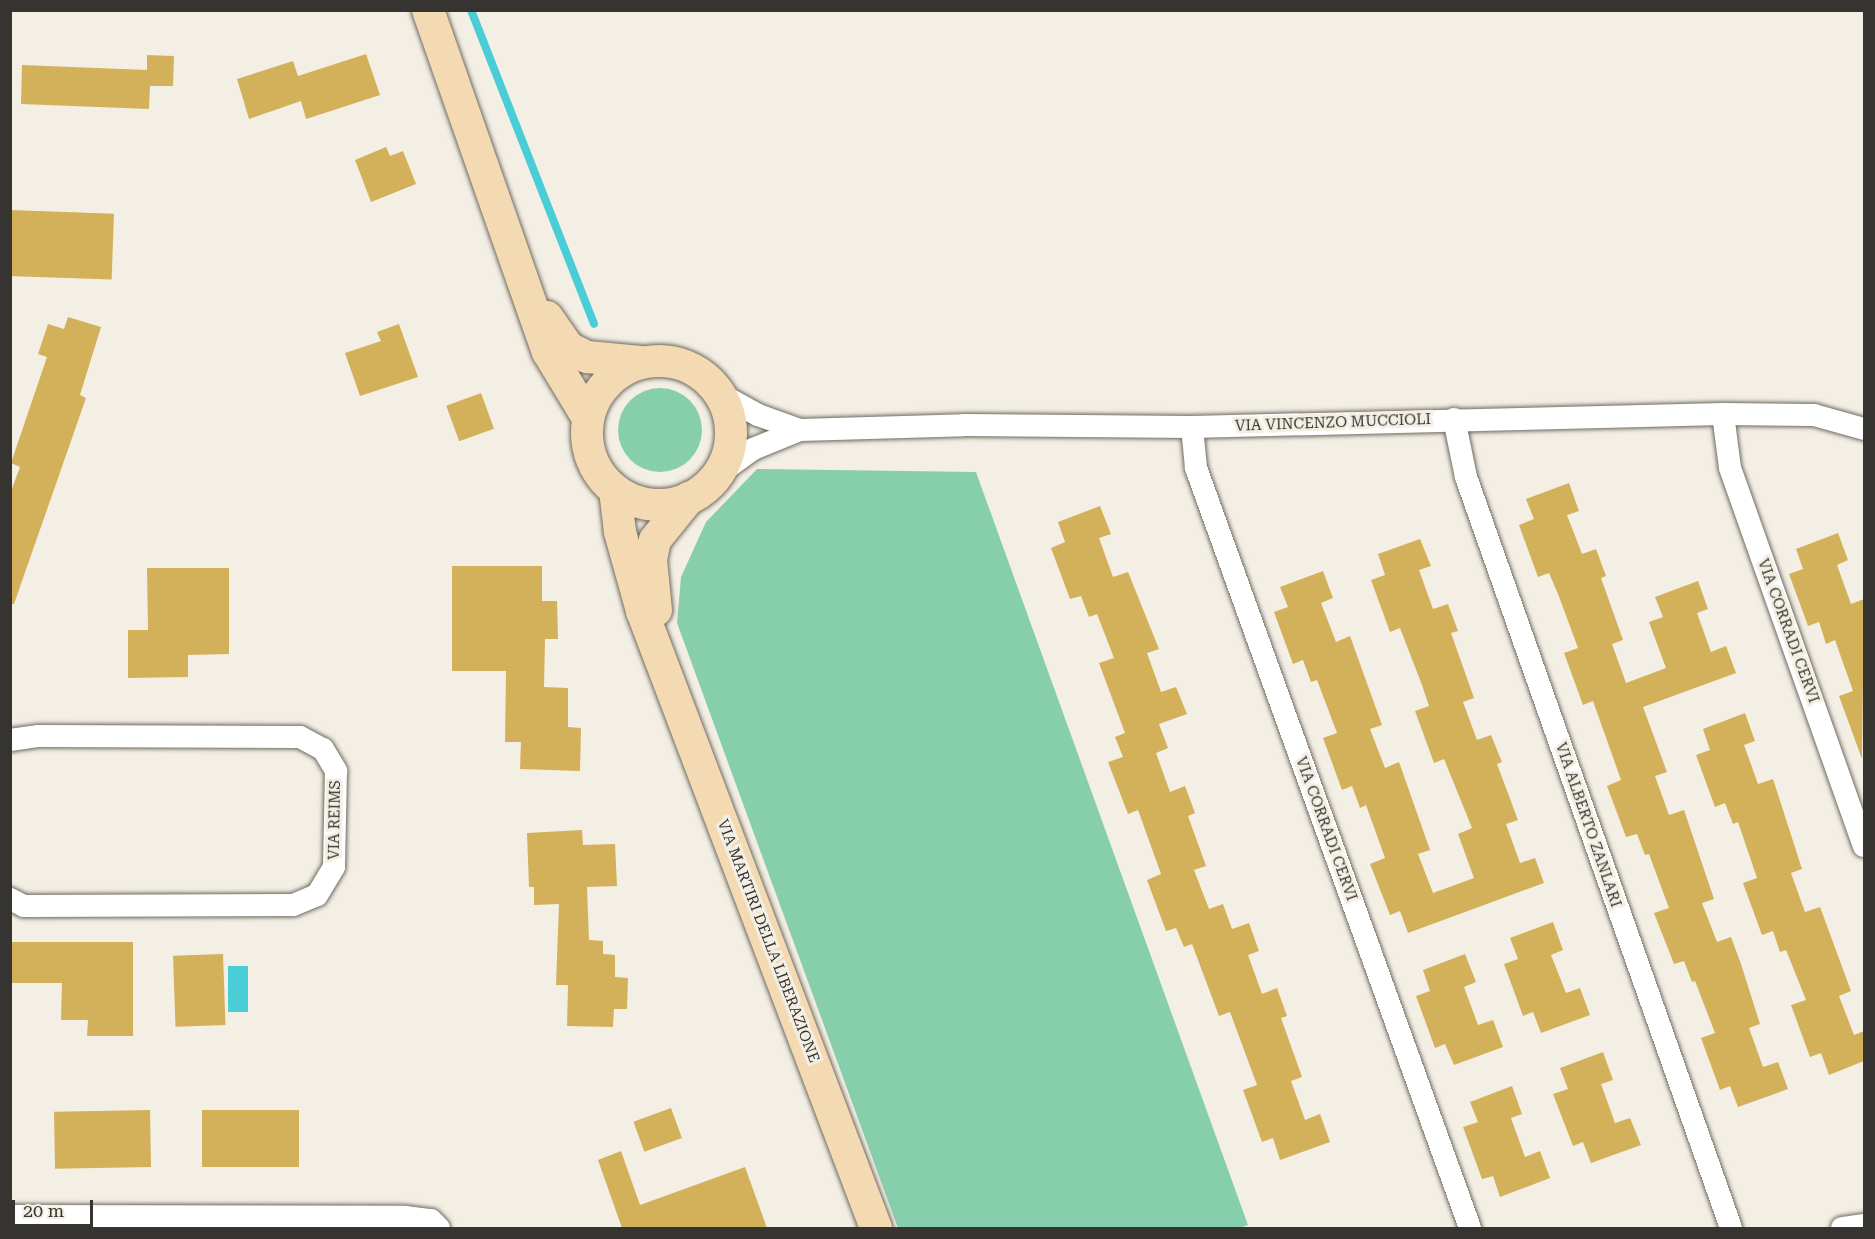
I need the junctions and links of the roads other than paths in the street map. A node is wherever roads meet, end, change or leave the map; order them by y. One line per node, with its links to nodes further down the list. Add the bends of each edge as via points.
1 (428, 10): 2 (street, VIA MARTIRI DELLA LIBERAZIONE)
2 (514, 252): 3 (street, VIA MARTIRI DELLA LIBERAZIONE, via 555,332 569,348 587,357); 6 (street, VIA MARTIRI DELLA LIBERAZIONE, via 548,352)
3 (641, 362): 4 (street, VIA MARTIRI DELLA LIBERAZIONE, via 664,360 686,366 705,377); 6 (street, via 607,382)
4 (720, 394): 10 (street, via 758,416); 11 (street, VIA MARTIRI DELLA LIBERAZIONE, via 731,435 727,457)
5 (1723, 414): 7 (street, VIA VINCENZO MUCCIOLI); 9 (street, VIA VINCENZO MUCCIOLI, via 1814,415); 16 (street, VIA CORRADI CERVI, via 1730,468)
6 (588, 418): 12 (street, VIA MARTIRI DELLA LIBERAZIONE, via 591,458)
7 (1454, 419): 8 (street, VIA VINCENZO MUCCIOLI); 23 (street, VIA ALBERTO ZANLARI, via 1466,477)
8 (1192, 427): 10 (street, VIA VINCENZO MUCCIOLI, via 964,425); 22 (street, VIA CORRADI CERVI, via 1196,468)
9 (1864, 429)
10 (800, 430): 11 (street, via 753,449)
11 (717, 476): 13 (street, VIA MARTIRI DELLA LIBERAZIONE)
12 (615, 490): 13 (street, VIA MARTIRI DELLA LIBERAZIONE, via 651,504); 14 (street, VIA MARTIRI DELLA LIBERAZIONE, via 628,566)
13 (689, 498): 14 (street, VIA MARTIRI DELLA LIBERAZIONE, via 664,524 655,540 651,560)
14 (660, 653): 21 (street, VIA MARTIRI DELLA LIBERAZIONE)
15 (10, 740): 17 (street, VIA REIMS, via 39,736 300,737 323,749 336,771 336,828 334,867 326,883 317,895 293,905 24,906)
16 (1864, 846)
17 (10, 899)
18 (10, 1216): 20 (street, via 405,1217 431,1220)
19 (1864, 1225): 24 (street)
20 (439, 1228)
21 (876, 1228)
22 (1470, 1228)
23 (1731, 1228)
24 (1842, 1228)

